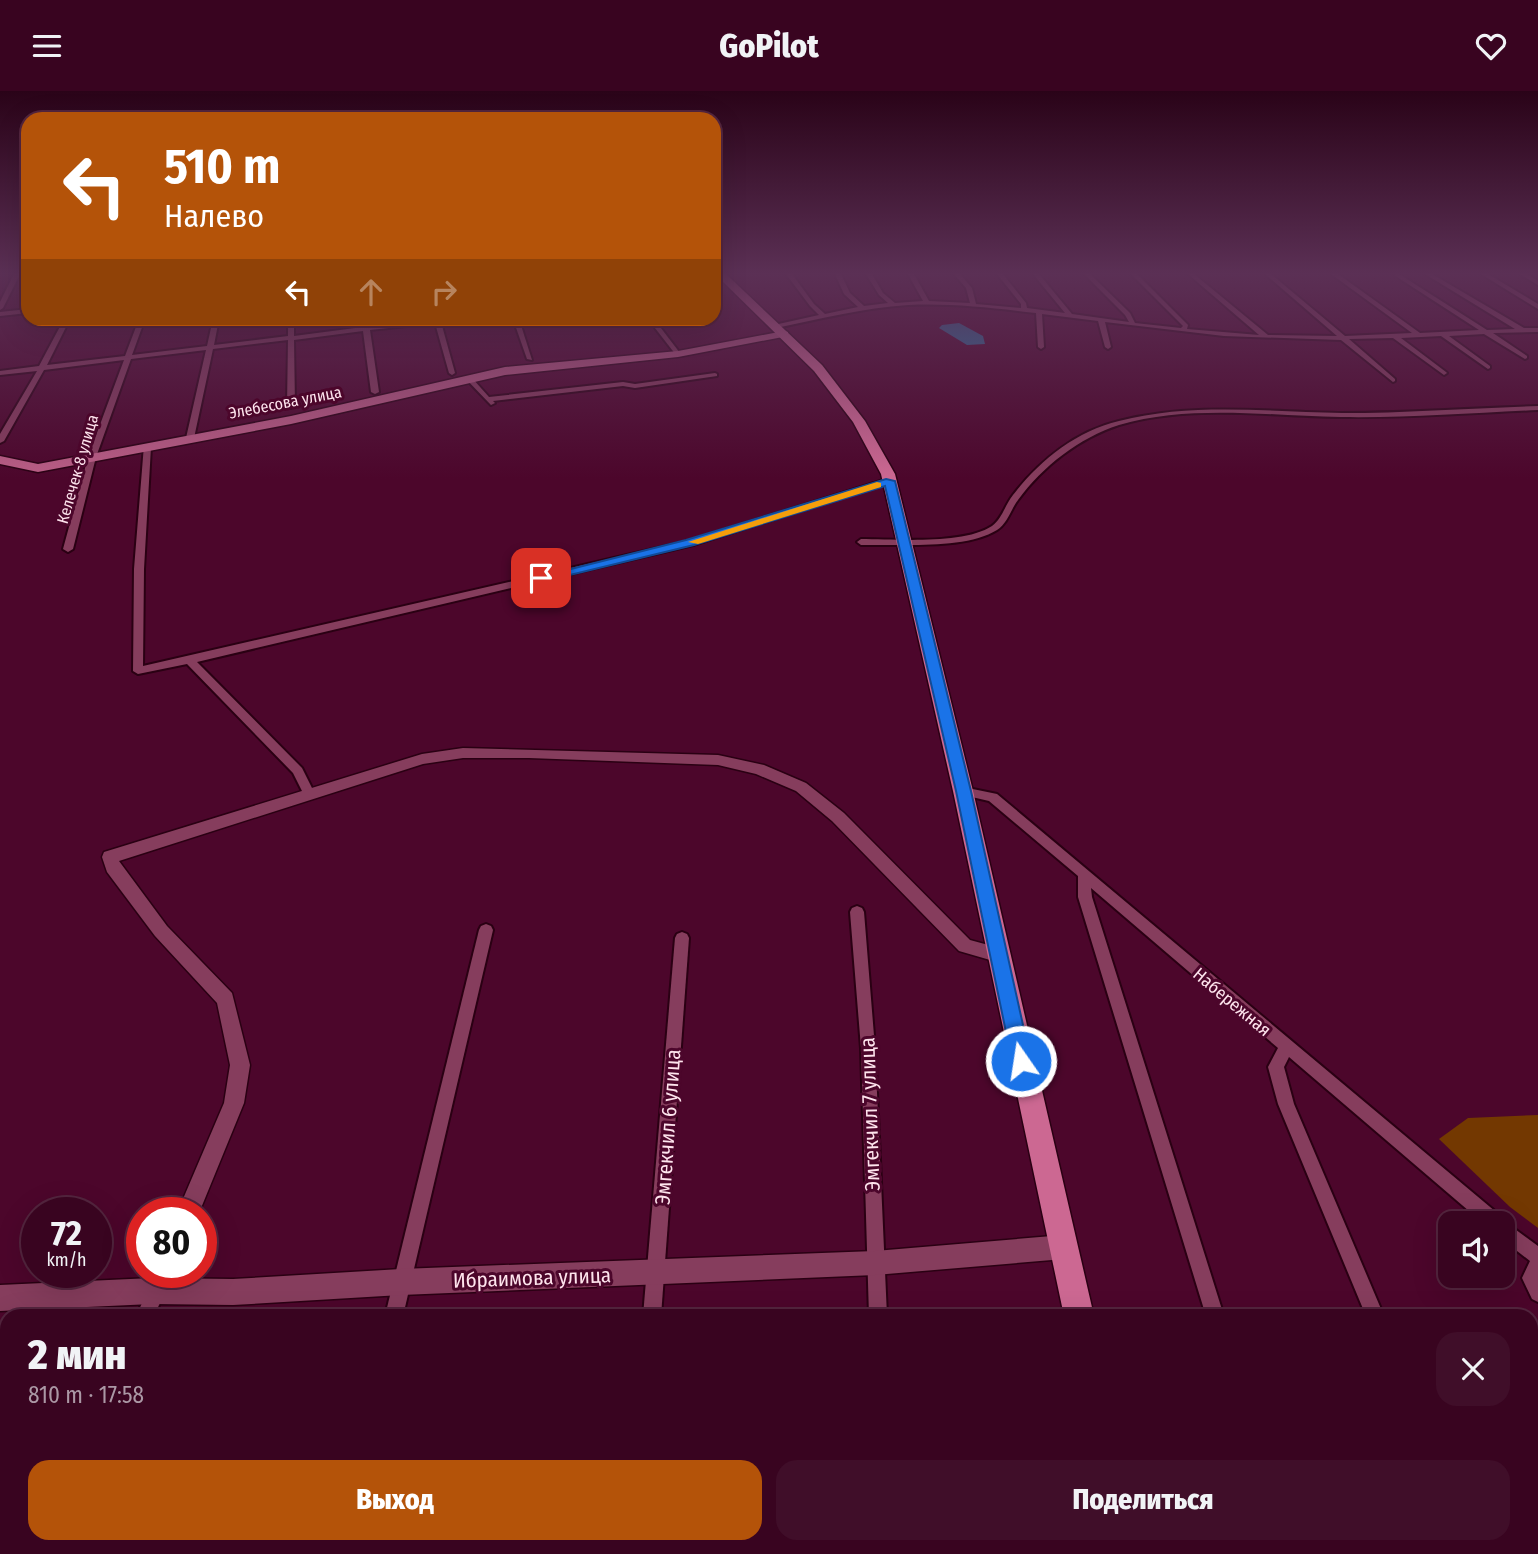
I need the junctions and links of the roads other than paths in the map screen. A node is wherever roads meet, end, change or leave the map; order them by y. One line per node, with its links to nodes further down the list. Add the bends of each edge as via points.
1 (55, 342): 26 (street)
2 (133, 342): 23 (street, Келечек-8 улица)
3 (211, 342): 20 (street)
4 (255, 342): 20 (street)
5 (289, 342): 34 (street)
6 (368, 342): 33 (street)
7 (443, 342): 28 (street)
8 (524, 342): 24 (street)
9 (669, 342): 21 (street)
10 (728, 342): 21 (main road, Элебесова улица)
11 (792, 342): 41 (highway, via 859,421)
12 (1041, 342): 18 (street)
13 (1107, 342): 19 (street)
14 (1348, 342): 32 (street)
15 (1402, 342): 29 (street)
16 (1454, 342): 25 (street)
17 (1503, 342): 22 (street)
18 (1041, 347)
19 (1108, 347)
20 (210, 348): 23 (street); 36 (street)
21 (678, 354): 31 (main road, Элебесова улица, via 534,367)
22 (1525, 357)
23 (127, 358): 26 (street); 39 (street, Келечек-8 улица)
24 (530, 359)
25 (1488, 367)
26 (42, 368): 27 (street); 37 (street)
27 (0, 373)
28 (452, 373)
29 (1444, 373)
30 (715, 375): 31 (street, via 490,402)
31 (470, 379): 36 (main road, Элебесова улица)
32 (1393, 380)
33 (375, 393)
34 (290, 406)
35 (1538, 408): 42 (street, via 1346,415 1186,414 1138,419 1080,439 1044,465 993,529 943,540)
36 (190, 438): 38 (main road, Элебесова улица)
37 (0, 441)
38 (147, 447): 39 (main road, Элебесова улица); 44 (street, via 138,671)
39 (92, 457): 40 (main road, Элебесова улица, via 38,468); 43 (street, Келечек-8 улица)
40 (0, 460)
41 (890, 481): 44 (street, via 690,543); 45 (highway)
42 (861, 542)
43 (68, 549)
44 (190, 660): 46 (street, via 298,771)
45 (964, 791): 47 (street, Набережная, via 993,797); 51 (highway)
46 (309, 794): 51 (street, via 422,759 463,753 718,760 759,769 800,787 838,817 965,946); 53 (street, via 110,857 161,931 225,999 240,1065 233,1103)
47 (1084, 875): 52 (street, Набережная); 70 (street, via 1085,897)
48 (857, 912): 58 (street, Эмгекчил 7 улица, via 868,1048)
49 (486, 930): 60 (street)
50 (682, 938): 59 (street, Эмгекчил 6 улица)
51 (997, 954): 56 (highway)
52 (1286, 1047): 54 (street, Набережная); 71 (street, via 1276,1067 1286,1104)
53 (195, 1197)
54 (1482, 1211)
55 (1515, 1239): 57 (street)
56 (1063, 1247): 58 (main road, Ибраимова улица); 69 (highway)
57 (1538, 1257)
58 (875, 1263): 59 (main road, Ибраимова улица); 68 (street, Эмгекчил 7 улица)
59 (657, 1273): 60 (main road, Ибраимова улица); 67 (street, Эмгекчил 6 улица)
60 (401, 1282): 63 (main road, Ибраимова улица, via 233,1292); 66 (street)
61 (126, 1285): 64 (main road, Ибраимова улица)
62 (157, 1288): 65 (street)
63 (204, 1288)
64 (0, 1298)
65 (148, 1309)
66 (395, 1309)
67 (653, 1309)
68 (878, 1309)
69 (1077, 1309)
70 (1213, 1309)
71 (1372, 1309)

